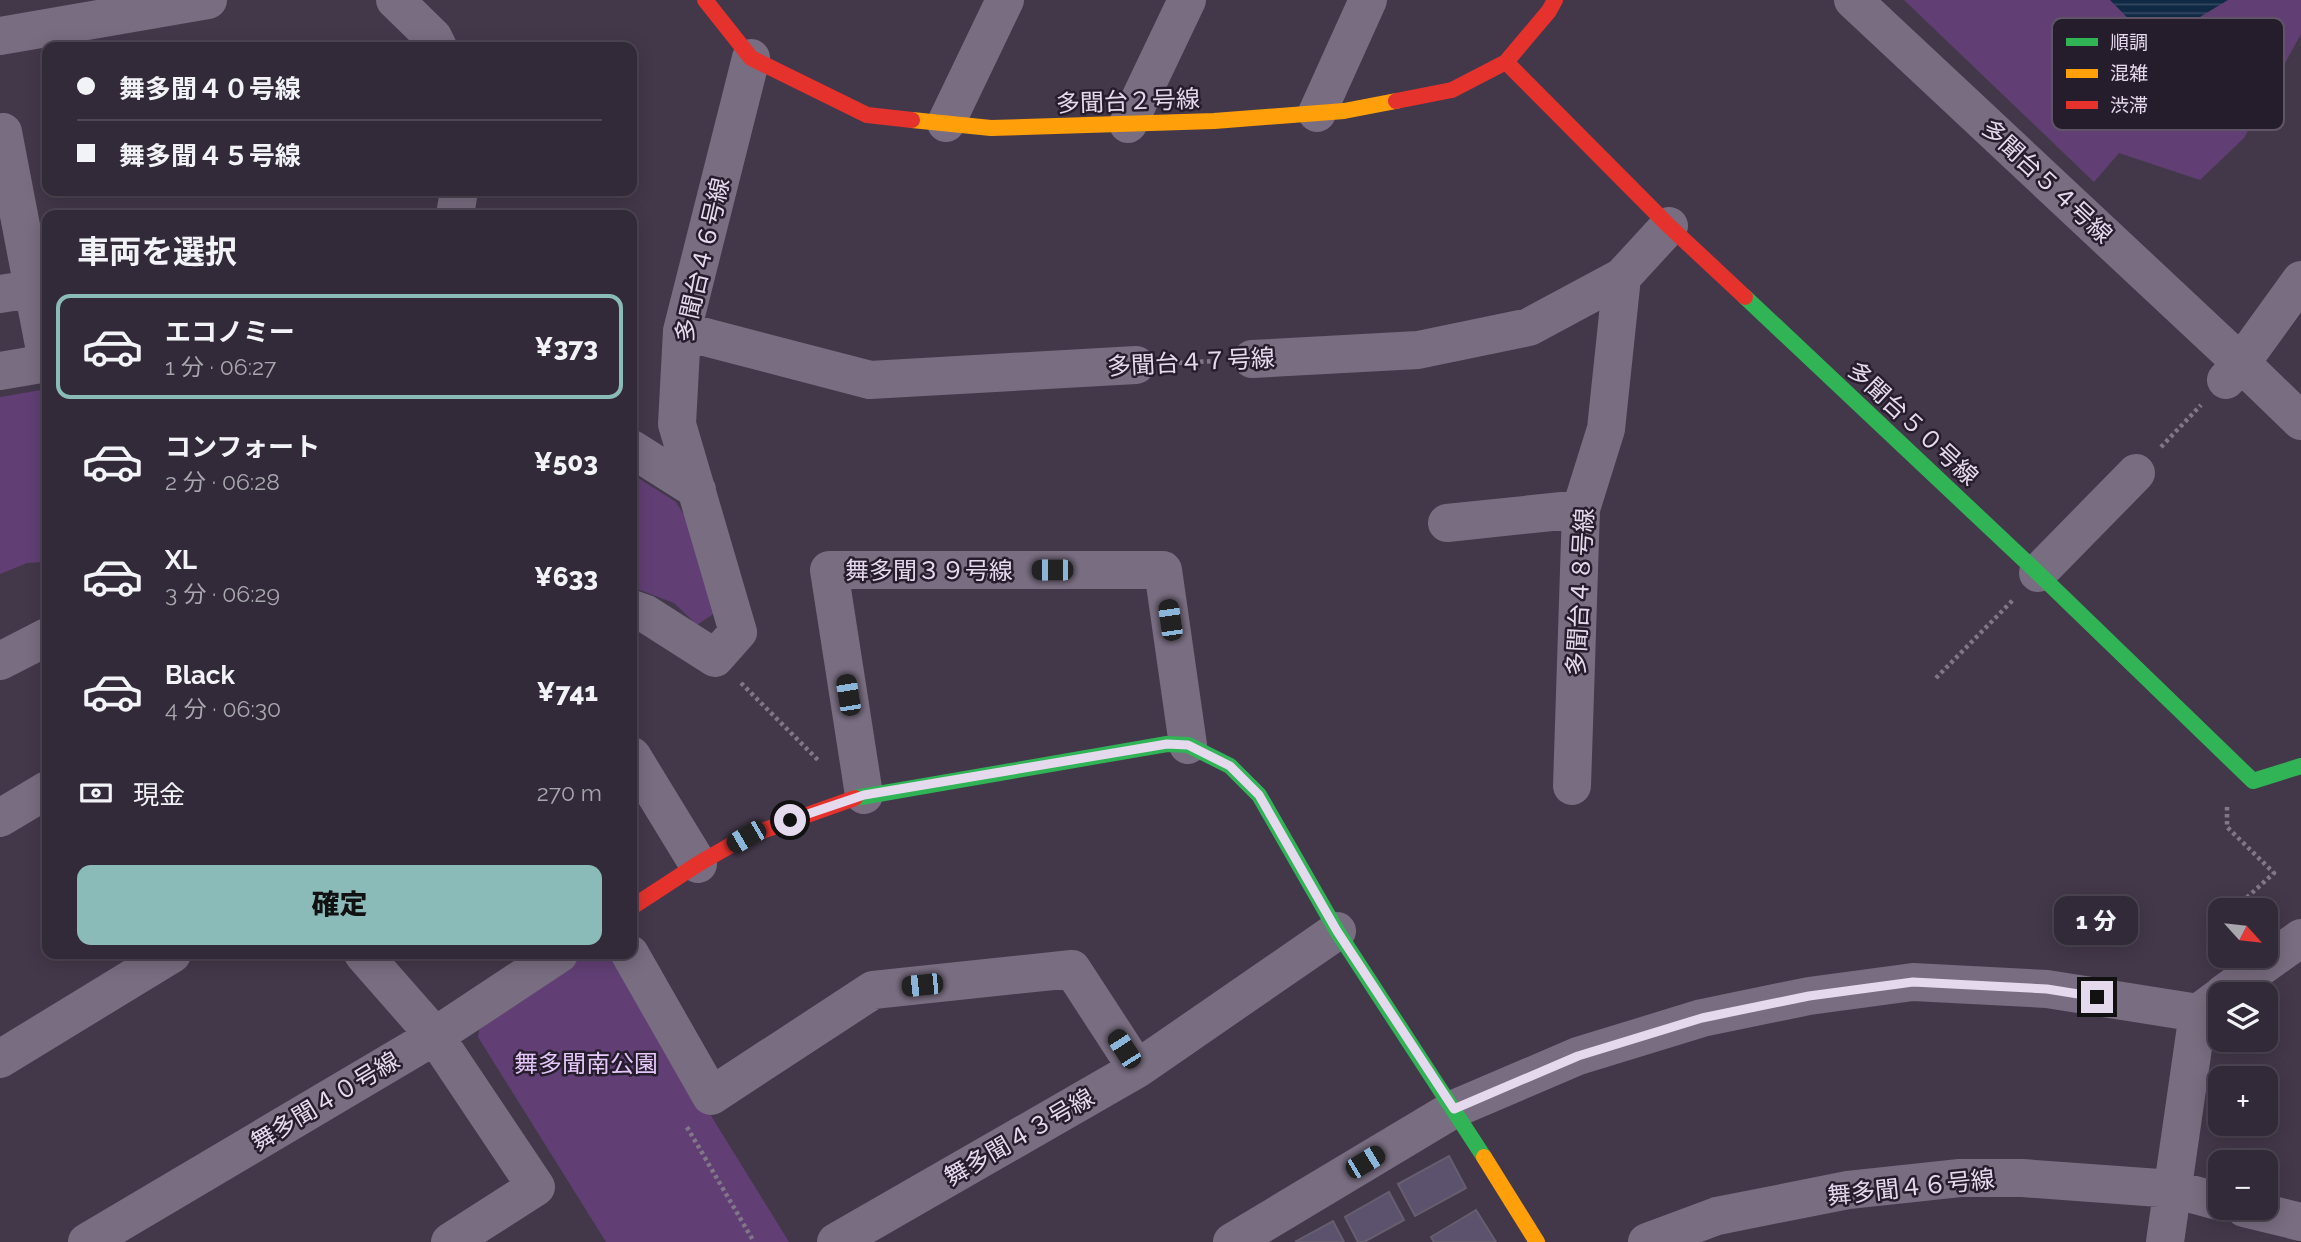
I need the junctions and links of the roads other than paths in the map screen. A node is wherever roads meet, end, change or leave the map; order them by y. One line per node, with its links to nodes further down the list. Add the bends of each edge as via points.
1 (208, 0): 9 (street)
2 (395, 0): 10 (street)
3 (705, 0): 11 (street, 多聞台２号線)
4 (1004, 0): 14 (street)
5 (1186, 0): 15 (street)
6 (1368, 0): 13 (street)
7 (1555, 0): 12 (street, 多聞台２号線)
8 (1853, 0): 27 (street, 多聞台５４号線)
9 (0, 36)
10 (436, 42)
11 (751, 58): 14 (street, 多聞台２号線, via 867,115); 21 (street, 多聞台４６号線)
12 (1506, 62): 13 (street, 多聞台２号線, via 1452,90); 17 (street, 多聞台５０号線)
13 (1317, 113): 15 (street, 多聞台２号線)
14 (946, 123): 15 (street, 多聞台２号線, via 991,128)
15 (1129, 124)
16 (0, 133): 20 (street)
17 (1669, 226): 18 (street, 多聞台４７号線); 34 (street, 多聞台５０号線)
18 (1622, 276): 23 (street, 多聞台４７号線, via 1529,327 1418,350); 32 (street, 多聞台４８号線, via 1606,429)
19 (2301, 279): 27 (street)
20 (17, 292): 22 (street)
21 (682, 331): 25 (street, 多聞台４７号線, via 870,380); 31 (street, 多聞台４６号線, via 677,424)
22 (42, 350)
23 (1252, 359)
24 (42, 363): 26 (street)
25 (1136, 365)
26 (0, 371)
27 (2225, 380): 28 (street, 多聞台５４号線)
28 (2301, 421)
29 (637, 452): 31 (street)
30 (2148, 460): 34 (street)
31 (697, 490): 35 (street, 多聞台４６号線, via 738,632 715,657)
32 (1581, 509): 33 (street); 41 (street, 多聞台４８号線)
33 (1447, 523)
34 (2029, 583): 40 (street, 多聞台５０号線, via 2253,781)
35 (637, 611)
36 (42, 640): 37 (street)
37 (0, 661)
38 (1188, 745): 43 (street, via 1167,744); 43 (street, 舞多聞３９号線, via 1163,570 829,570); 47 (street, via 1230,766 1259,795)
39 (637, 764): 45 (street)
40 (2301, 766)
41 (1572, 786)
42 (42, 793): 44 (street)
43 (864, 795): 45 (street, via 746,837)
44 (0, 818)
45 (698, 864): 46 (street)
46 (637, 904)
47 (1337, 931): 58 (street, 舞多聞４３号線); 59 (street)
48 (2301, 938): 53 (street)
49 (164, 959): 57 (street)
50 (367, 959): 56 (street)
51 (551, 959): 56 (street, 舞多聞４０号線)
52 (633, 959): 58 (street, via 712,1096 873,990 1072,969)
53 (2240, 982)
54 (2208, 1001): 59 (street, via 1913,982 1809,996 1702,1018 1578,1056)
55 (2208, 1029): 60 (street)
56 (435, 1036): 64 (street, 舞多聞４０号線); 65 (street, via 536,1187)
57 (0, 1059)
58 (1137, 1069): 66 (street, 舞多聞４３号線)
59 (1454, 1109): 67 (street); 68 (street)
60 (2173, 1189): 61 (street, 舞多聞４６号線); 69 (street, 舞多聞４６号線, via 1960,1178 1848,1190 1717,1216); 70 (street)
61 (2208, 1198)
62 (2278, 1216): 63 (street)
63 (2301, 1222)
64 (87, 1242)
65 (450, 1242)
66 (836, 1242)
67 (1232, 1242)
68 (1537, 1242)
69 (1647, 1242)
70 (2165, 1242)

